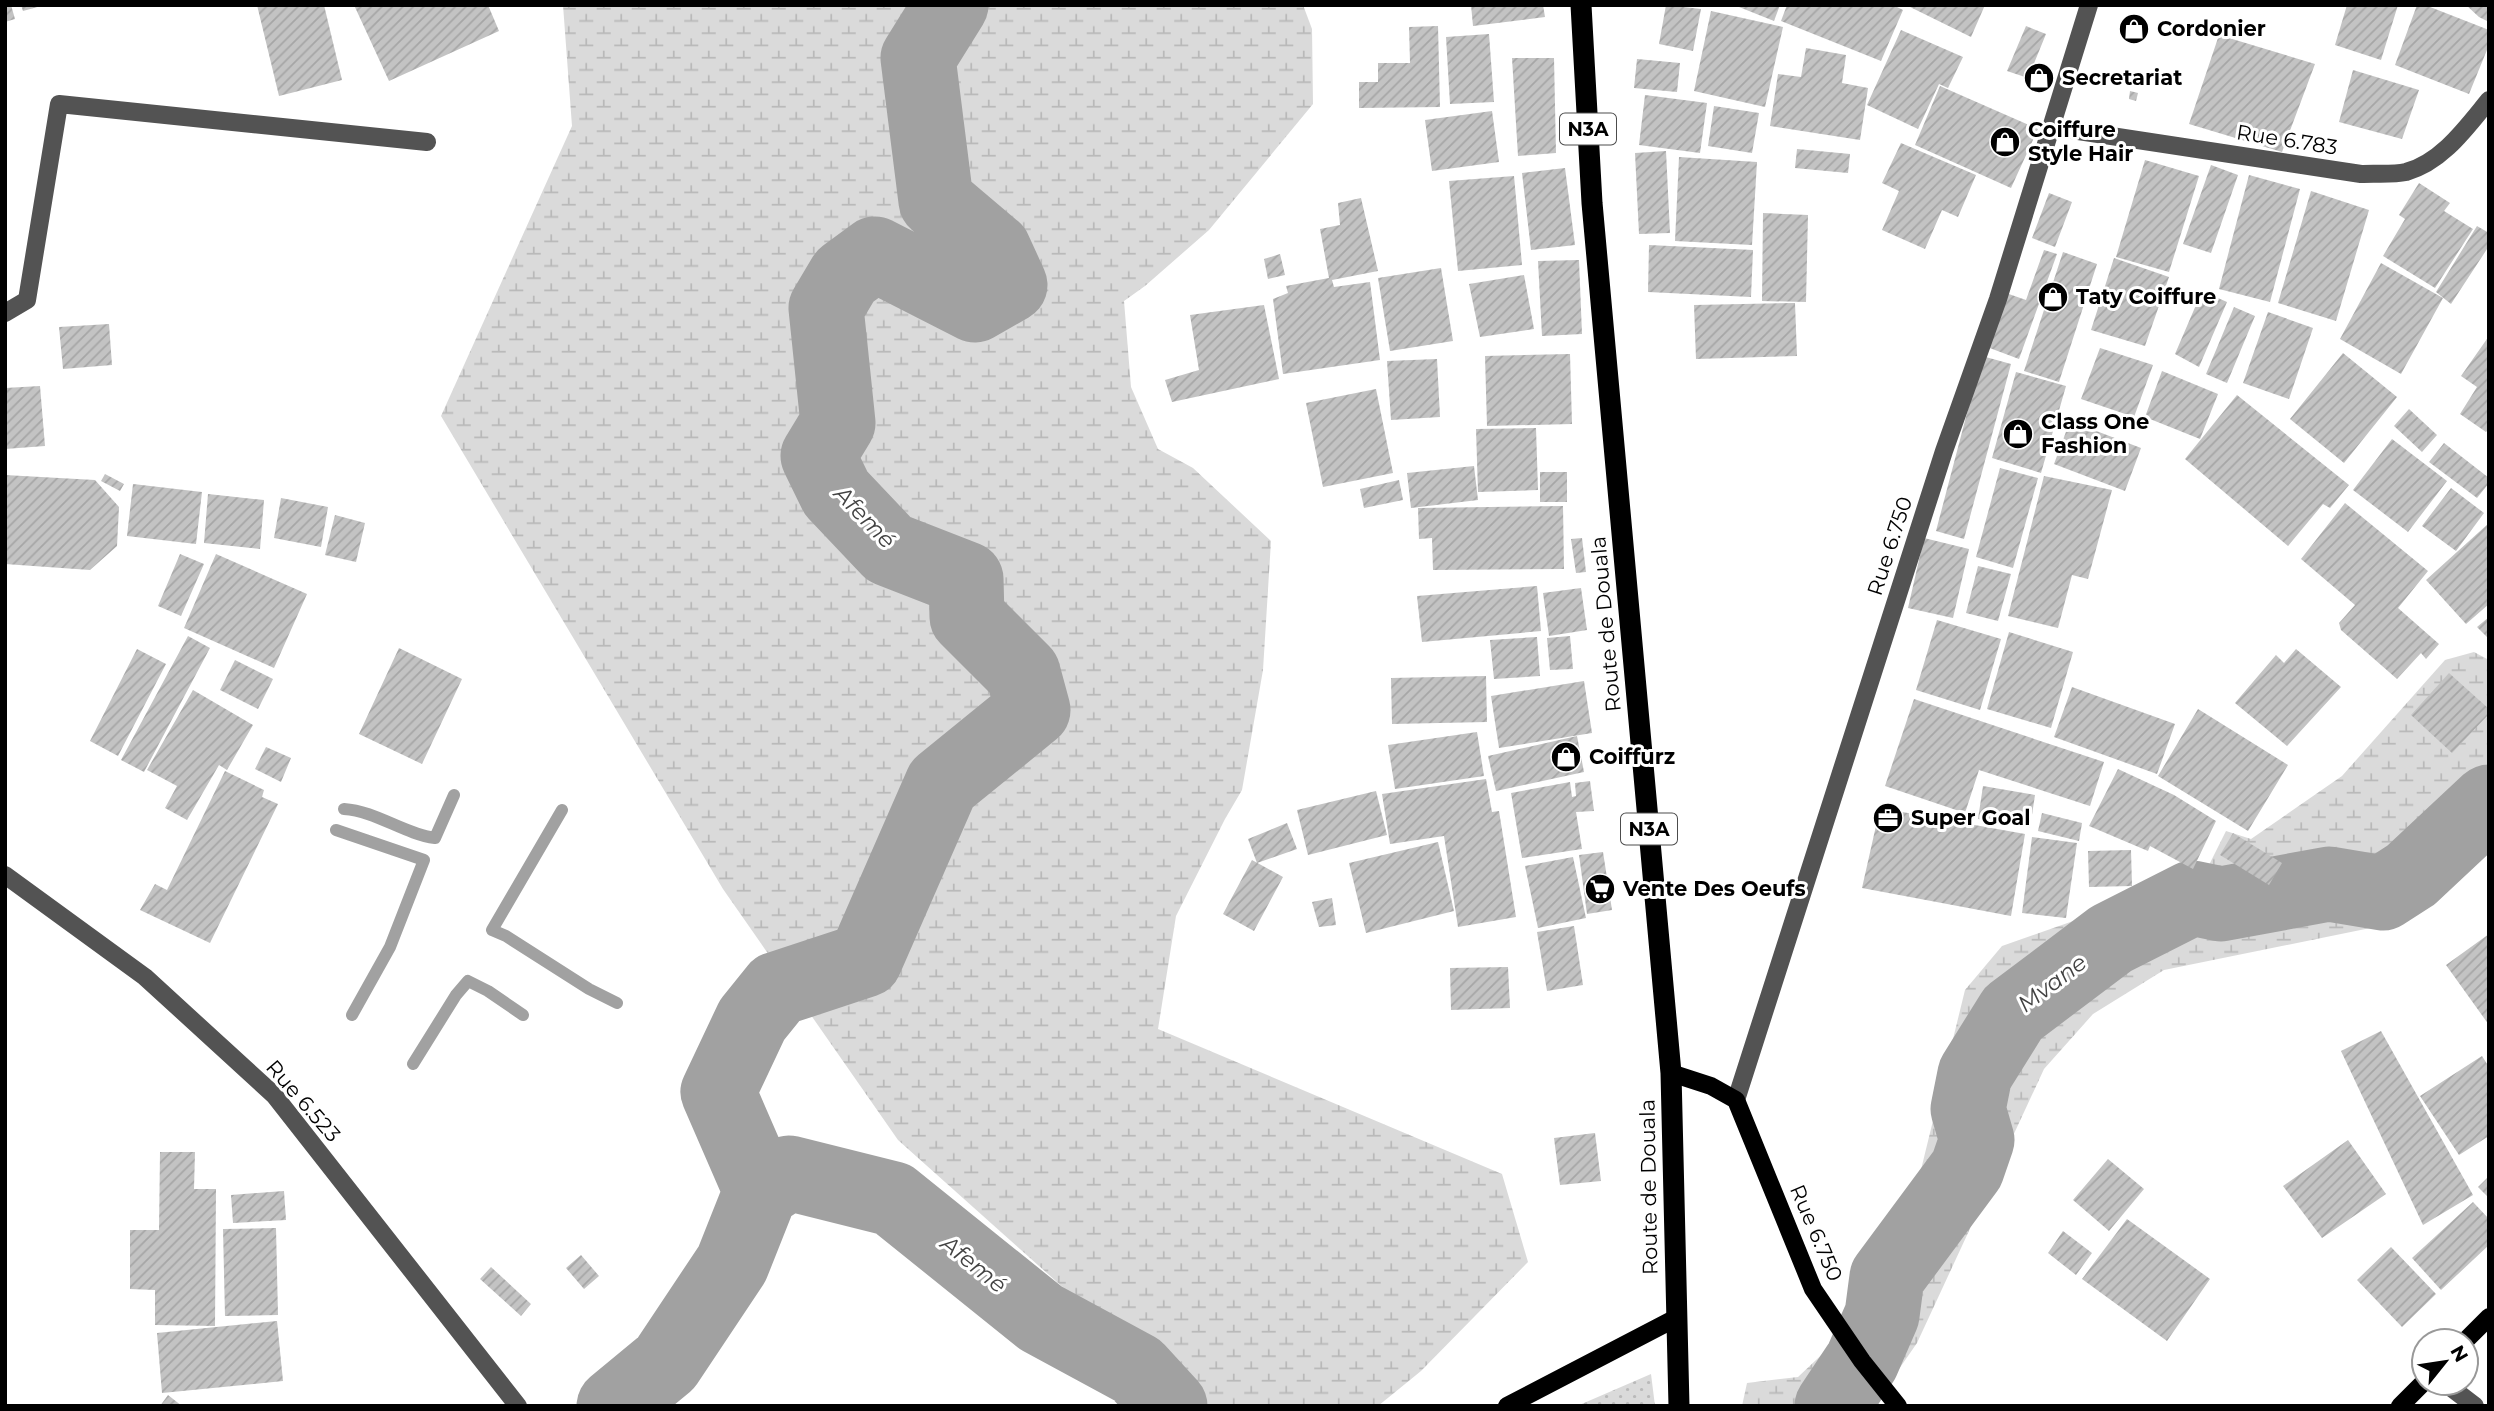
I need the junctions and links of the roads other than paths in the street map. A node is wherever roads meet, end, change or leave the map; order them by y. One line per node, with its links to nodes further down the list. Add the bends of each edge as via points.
1 (1581, 5): 8 (highway, Route de Douala / N3A, via 1594,228)
2 (2089, 5): 4 (street, Rue 6.750)
3 (2489, 100): 4 (street, Rue 6.783, via 2435,159 2404,172 2361,174)
4 (2052, 127): 9 (street, Rue 6.750)
5 (427, 142): 6 (street, via 59,104 27,300)
6 (5, 313)
7 (5, 875): 11 (street, Rue 6.523, via 145,977 274,1096)
8 (1671, 1073): 9 (main road); 10 (highway, Route de Douala / N3A)
9 (1736, 1100): 14 (main road, Rue 6.750, via 1813,1289)
10 (1676, 1318): 12 (main road); 13 (highway, Route de Douala / N3A)
11 (518, 1406)
12 (1507, 1406)
13 (1679, 1406)
14 (1898, 1406)

